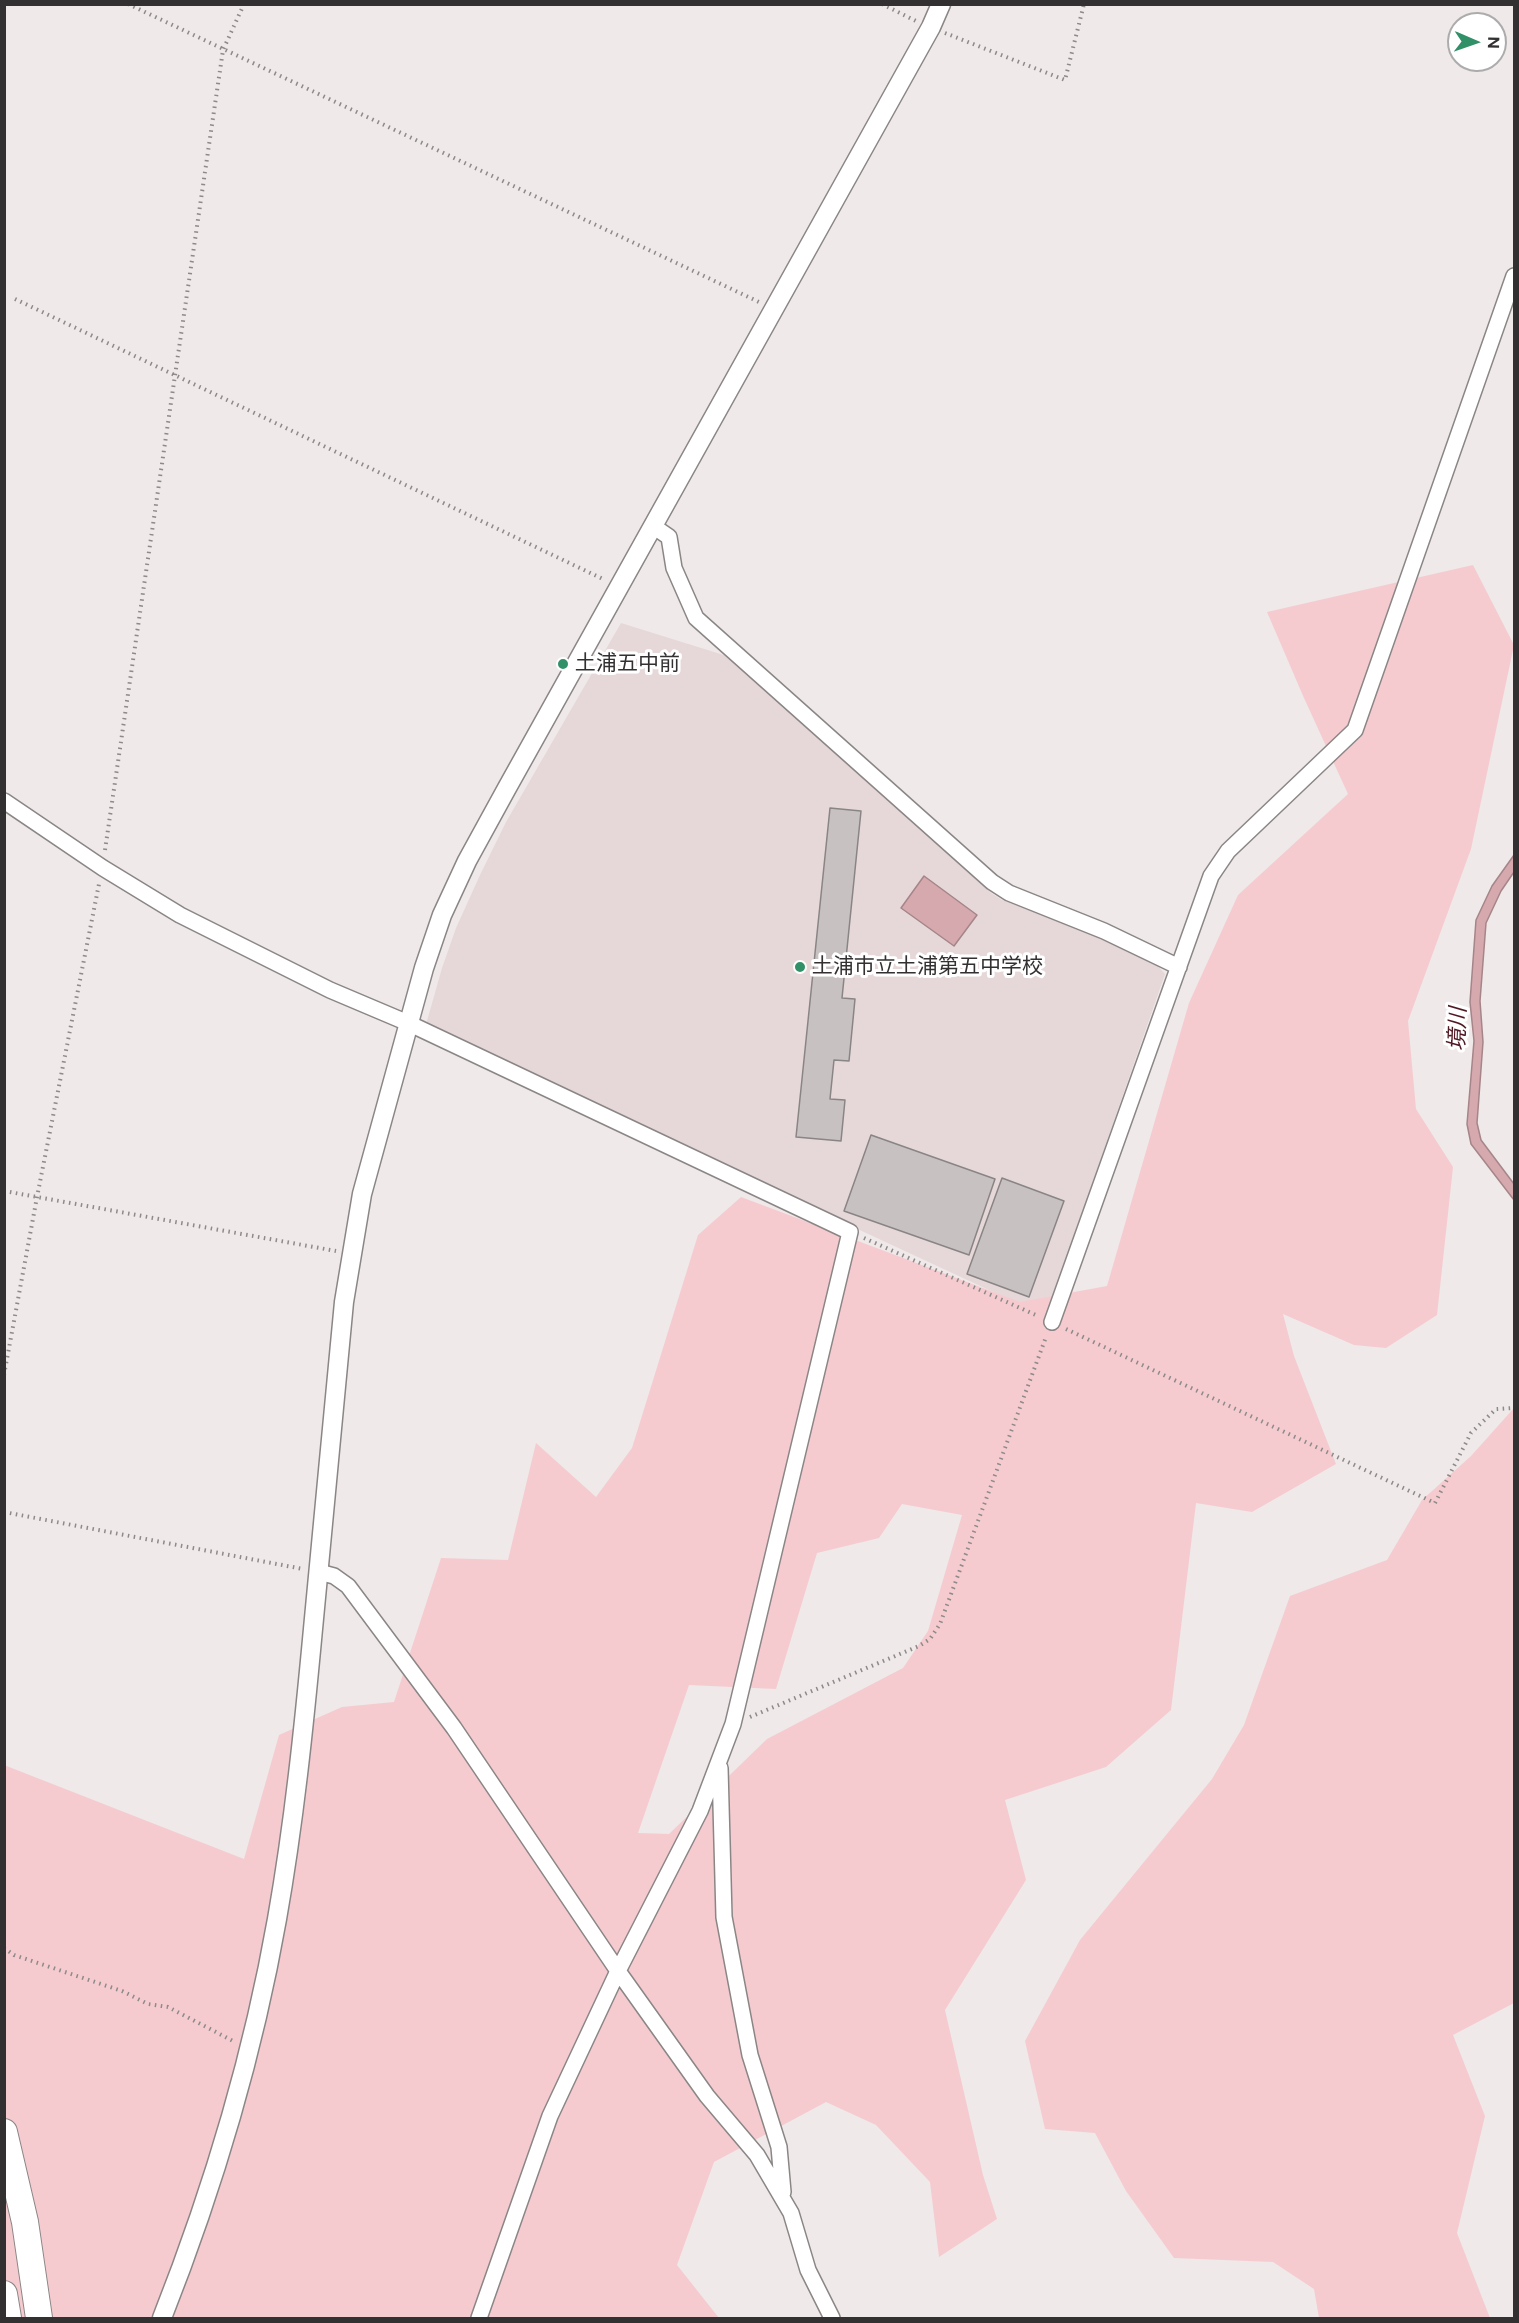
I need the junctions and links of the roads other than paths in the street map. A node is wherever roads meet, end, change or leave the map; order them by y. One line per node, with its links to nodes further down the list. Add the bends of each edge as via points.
1 (941, 4): 3 (street)
2 (1515, 276): 5 (street, via 1354,730 1228,851 1211,876)
3 (653, 526): 5 (street, via 669,537 674,568 696,618 992,882); 6 (street, via 467,861 441,915)
4 (4, 801): 6 (street, via 180,915 330,990)
5 (1179, 967): 7 (street)
6 (408, 1023): 8 (street, via 362,1194 344,1302); 9 (street, via 850,1232 733,1724)
7 (1052, 1322)
8 (319, 1572): 10 (street, via 348,1586 454,1728); 16 (street, via 303,1733 277,1919 249,2049 202,2213)
9 (720, 1759): 10 (street, via 700,1811); 12 (street, via 724,1917 750,2055 779,2147)
10 (618, 1971): 12 (street, via 707,2096 757,2155); 17 (street, via 550,2116)
11 (4, 2132): 15 (highway, via 25,2222)
12 (784, 2200): 18 (street, via 808,2270)
13 (4, 2294): 14 (highway)
14 (8, 2319)
15 (39, 2319)
16 (162, 2319)
17 (479, 2319)
18 (832, 2319)

